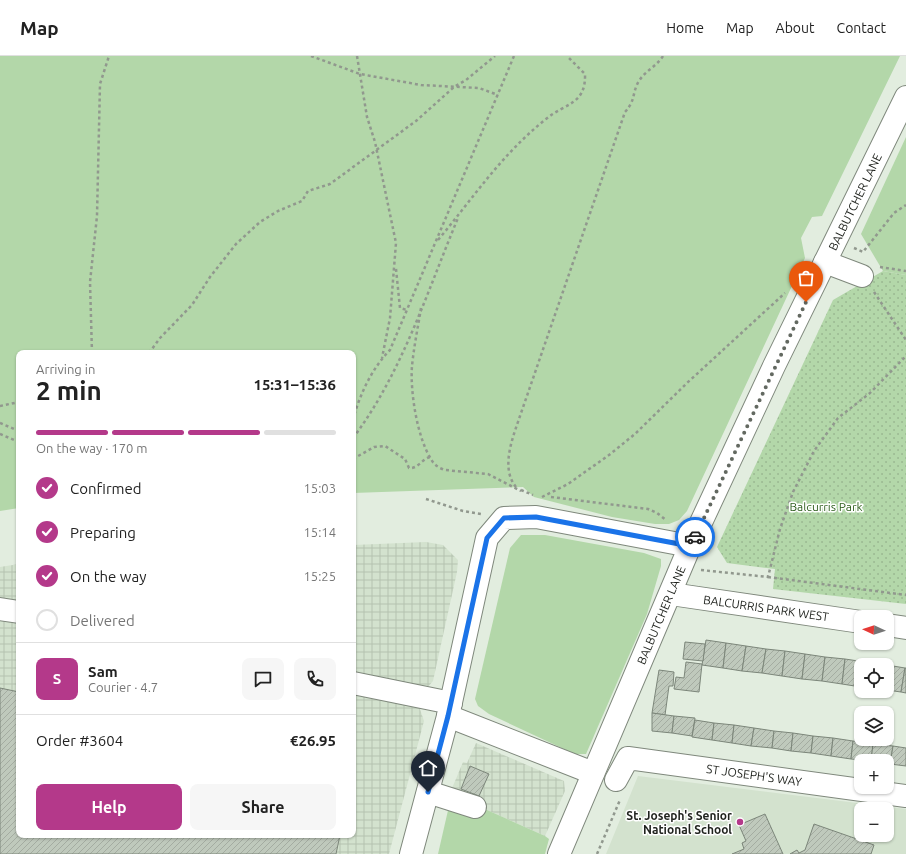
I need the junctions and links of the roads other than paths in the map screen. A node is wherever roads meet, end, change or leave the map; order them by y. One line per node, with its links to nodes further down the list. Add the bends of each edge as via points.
1 (906, 97): 2 (street, BALBUTCHER LANE)
2 (825, 262): 3 (street); 4 (street, BALBUTCHER LANE)
3 (862, 276)
4 (690, 546): 5 (street, BALBUTCHER LANE); 12 (street, via 536,517 504,518 487,538)
5 (671, 594): 8 (street, BALCURRIS PARK WEST); 13 (street, BALBUTCHER LANE)
6 (0, 609): 7 (street)
7 (16, 612)
8 (854, 621)
9 (894, 626): 10 (street)
10 (906, 628)
11 (356, 684): 12 (street)
12 (449, 710): 13 (street); 15 (street)
13 (593, 773): 19 (street, BALBUTCHER LANE)
14 (620, 787): 16 (street, ST JOSEPH'S WAY, via 628,758)
15 (428, 792): 17 (street); 18 (street)
16 (906, 796)
17 (475, 807)
18 (411, 854)
19 (559, 854)

